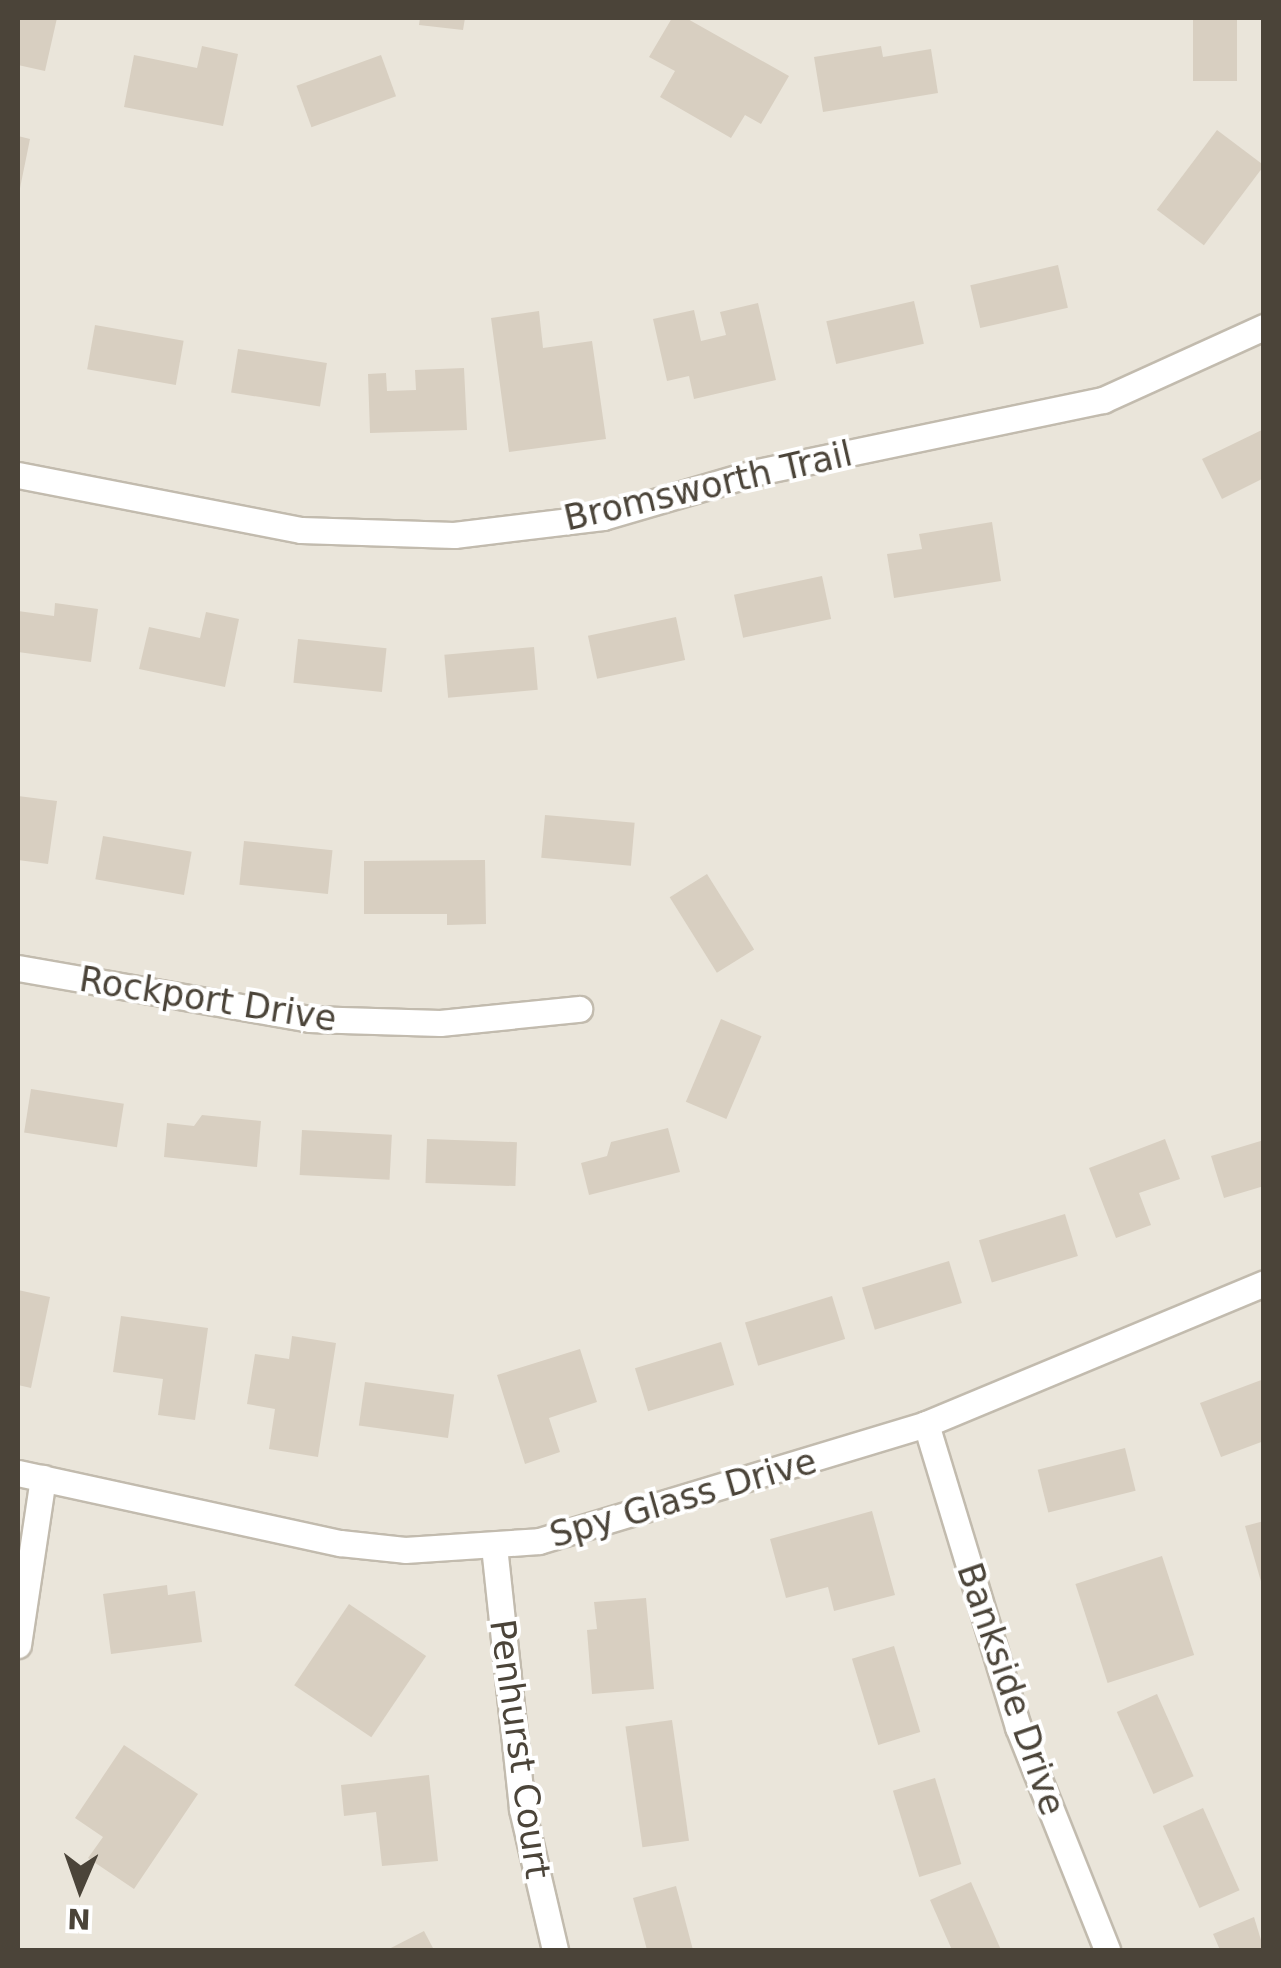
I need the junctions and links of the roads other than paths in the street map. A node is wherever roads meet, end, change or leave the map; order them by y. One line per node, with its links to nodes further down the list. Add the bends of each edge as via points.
1 (1264, 327): 2 (street, Bromsworth Trail, via 1103,400 753,473 603,517 388,536 301,530)
2 (18, 475)
3 (18, 968): 4 (street, Rockport Drive, via 309,1020 440,1024)
4 (580, 1009)
5 (1264, 1282): 6 (street, Spy Glass Drive)
6 (926, 1424): 8 (street, Spy Glass Drive, via 579,1533); 11 (street, Bankside Drive, via 1018,1728)
7 (30, 1476): 8 (street, Spy Glass Drive, via 340,1544); 9 (street)
8 (494, 1546): 10 (street, Penhurst Court, via 522,1809)
9 (18, 1645)
10 (555, 1950)
11 (1107, 1950)

